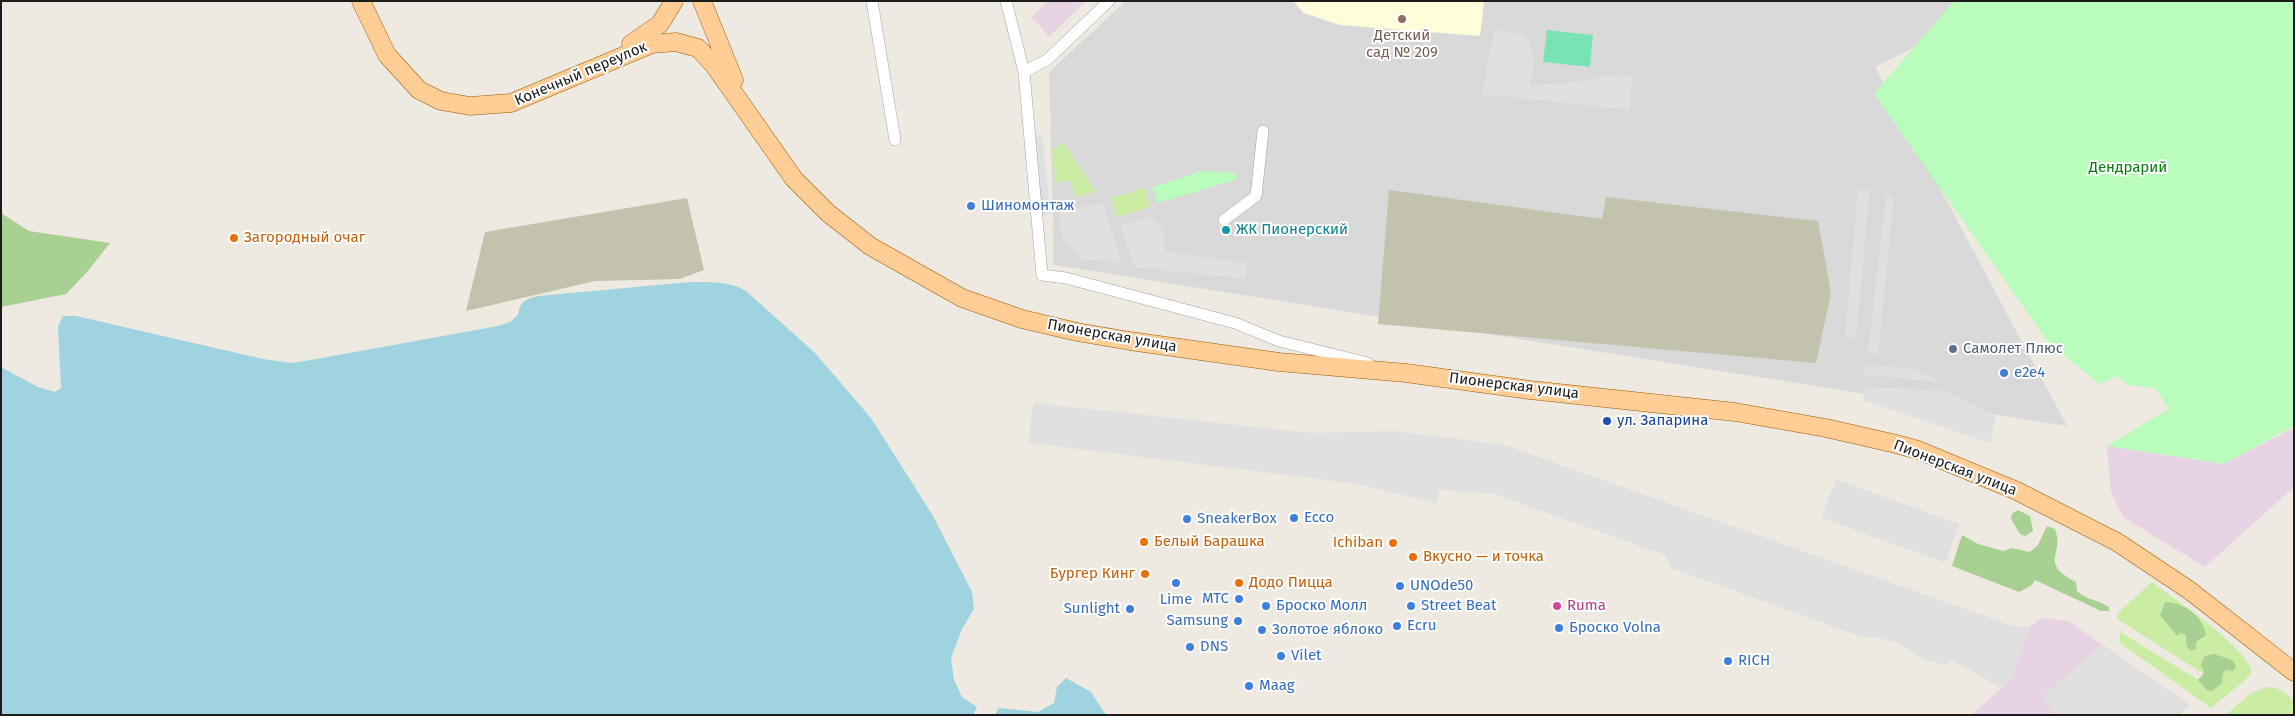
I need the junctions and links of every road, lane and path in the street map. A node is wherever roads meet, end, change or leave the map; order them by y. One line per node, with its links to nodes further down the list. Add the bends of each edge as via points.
1 (361, 1): 7 (main road, Конечный переулок, via 387,55 418,90 441,102 470,106 511,103)
2 (674, 1): 7 (main road, via 660,24)
3 (702, 1): 9 (main road)
4 (872, 1): 11 (street)
5 (1006, 1): 8 (street)
6 (1109, 1): 8 (street, via 1048,60)
7 (588, 70): 9 (main road, Конечный переулок, via 652,44 676,42 698,48)
8 (1024, 72): 13 (street, via 1042,275 1066,278 1235,323 1279,341)
9 (748, 113): 13 (main road, Пионерская улица, via 794,179 828,214 870,246 962,298 1022,319 1077,332 1279,362)
10 (1263, 131): 12 (street, via 1256,196)
11 (895, 140)
12 (1224, 220)
13 (1406, 372): 14 (main road, Пионерская улица, via 1530,390 1761,416 1918,450 2017,491 2117,542 2189,590)
14 (2294, 672)

